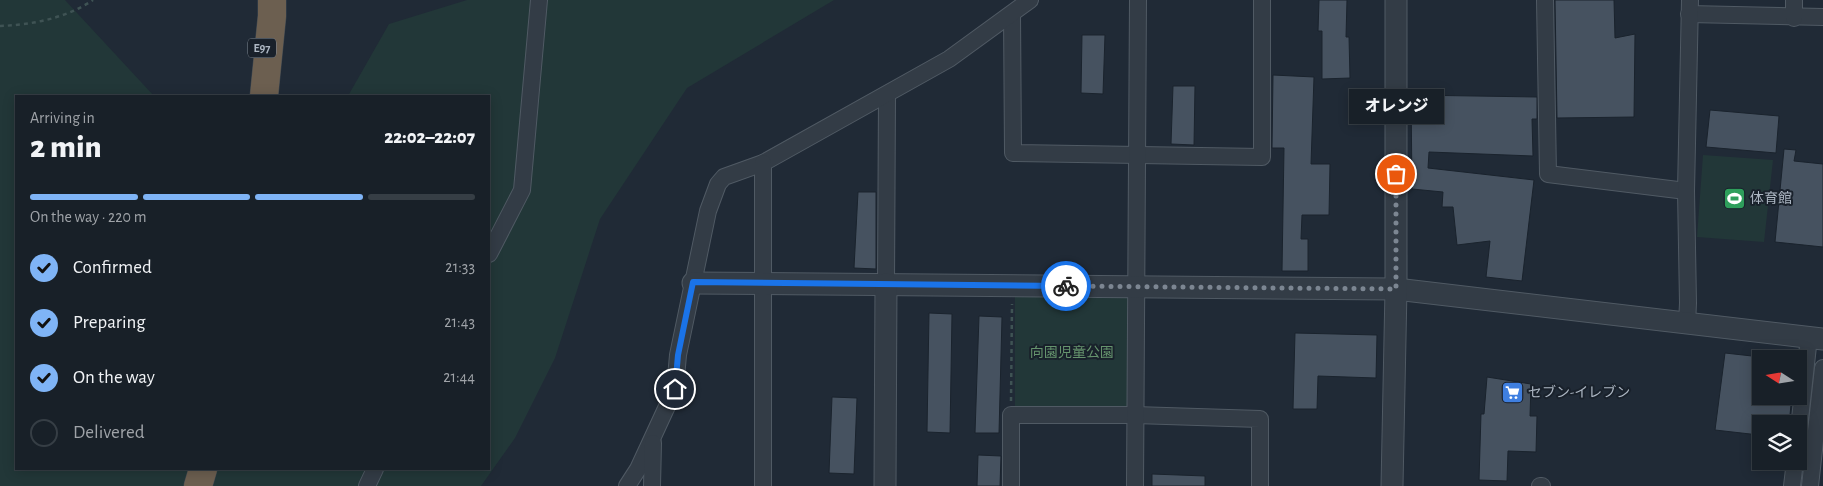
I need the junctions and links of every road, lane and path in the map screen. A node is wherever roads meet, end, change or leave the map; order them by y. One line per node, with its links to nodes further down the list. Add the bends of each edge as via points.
1 (93, 0): 15 (path, via 82,8 54,18)
2 (262, 0): 16 (highway, E97)
3 (272, 0): 17 (highway)
4 (539, 0): 22 (street, via 522,190)
5 (1030, 0): 12 (street)
6 (1138, 0): 19 (street)
7 (1262, 0): 19 (street, via 1262,157)
8 (1396, 0): 28 (street)
9 (1545, 0): 21 (street, via 1548,174)
10 (1794, 0): 13 (street)
11 (1690, 7): 13 (street); 21 (street)
12 (1012, 14): 18 (street, via 949,59); 19 (street, via 1013,153)
13 (1794, 18): 14 (street)
14 (1823, 18)
15 (0, 26)
16 (263, 95)
17 (263, 95)
18 (887, 95): 20 (street); 25 (street)
19 (1136, 155): 27 (street)
20 (763, 163): 23 (street, via 724,177 718,184 708,212); 24 (street)
21 (1686, 192): 29 (street)
22 (490, 252)
23 (693, 282): 24 (street); 35 (street, via 678,355 675,389)
24 (764, 283): 25 (street); 43 (street)
25 (886, 284): 26 (street); 44 (street)
26 (1012, 285): 27 (street); 32 (path)
27 (1137, 287): 28 (street); 33 (street)
28 (1396, 289): 29 (street); 48 (street)
29 (1687, 324): 30 (street)
30 (1816, 338): 34 (street)
31 (1823, 368): 50 (street)
32 (1011, 415): 33 (street); 45 (street)
33 (1135, 415): 46 (street); 47 (street, via 1260,419)
34 (1801, 415)
35 (653, 435): 41 (street); 42 (street)
36 (203, 470): 39 (highway)
37 (375, 470): 40 (street)
38 (1794, 470): 49 (street)
39 (198, 486)
40 (367, 486)
41 (627, 486)
42 (652, 486)
43 (763, 486)
44 (885, 486)
45 (1011, 486)
46 (1135, 486)
47 (1260, 486)
48 (1392, 486)
49 (1792, 486)
50 (1810, 486)

